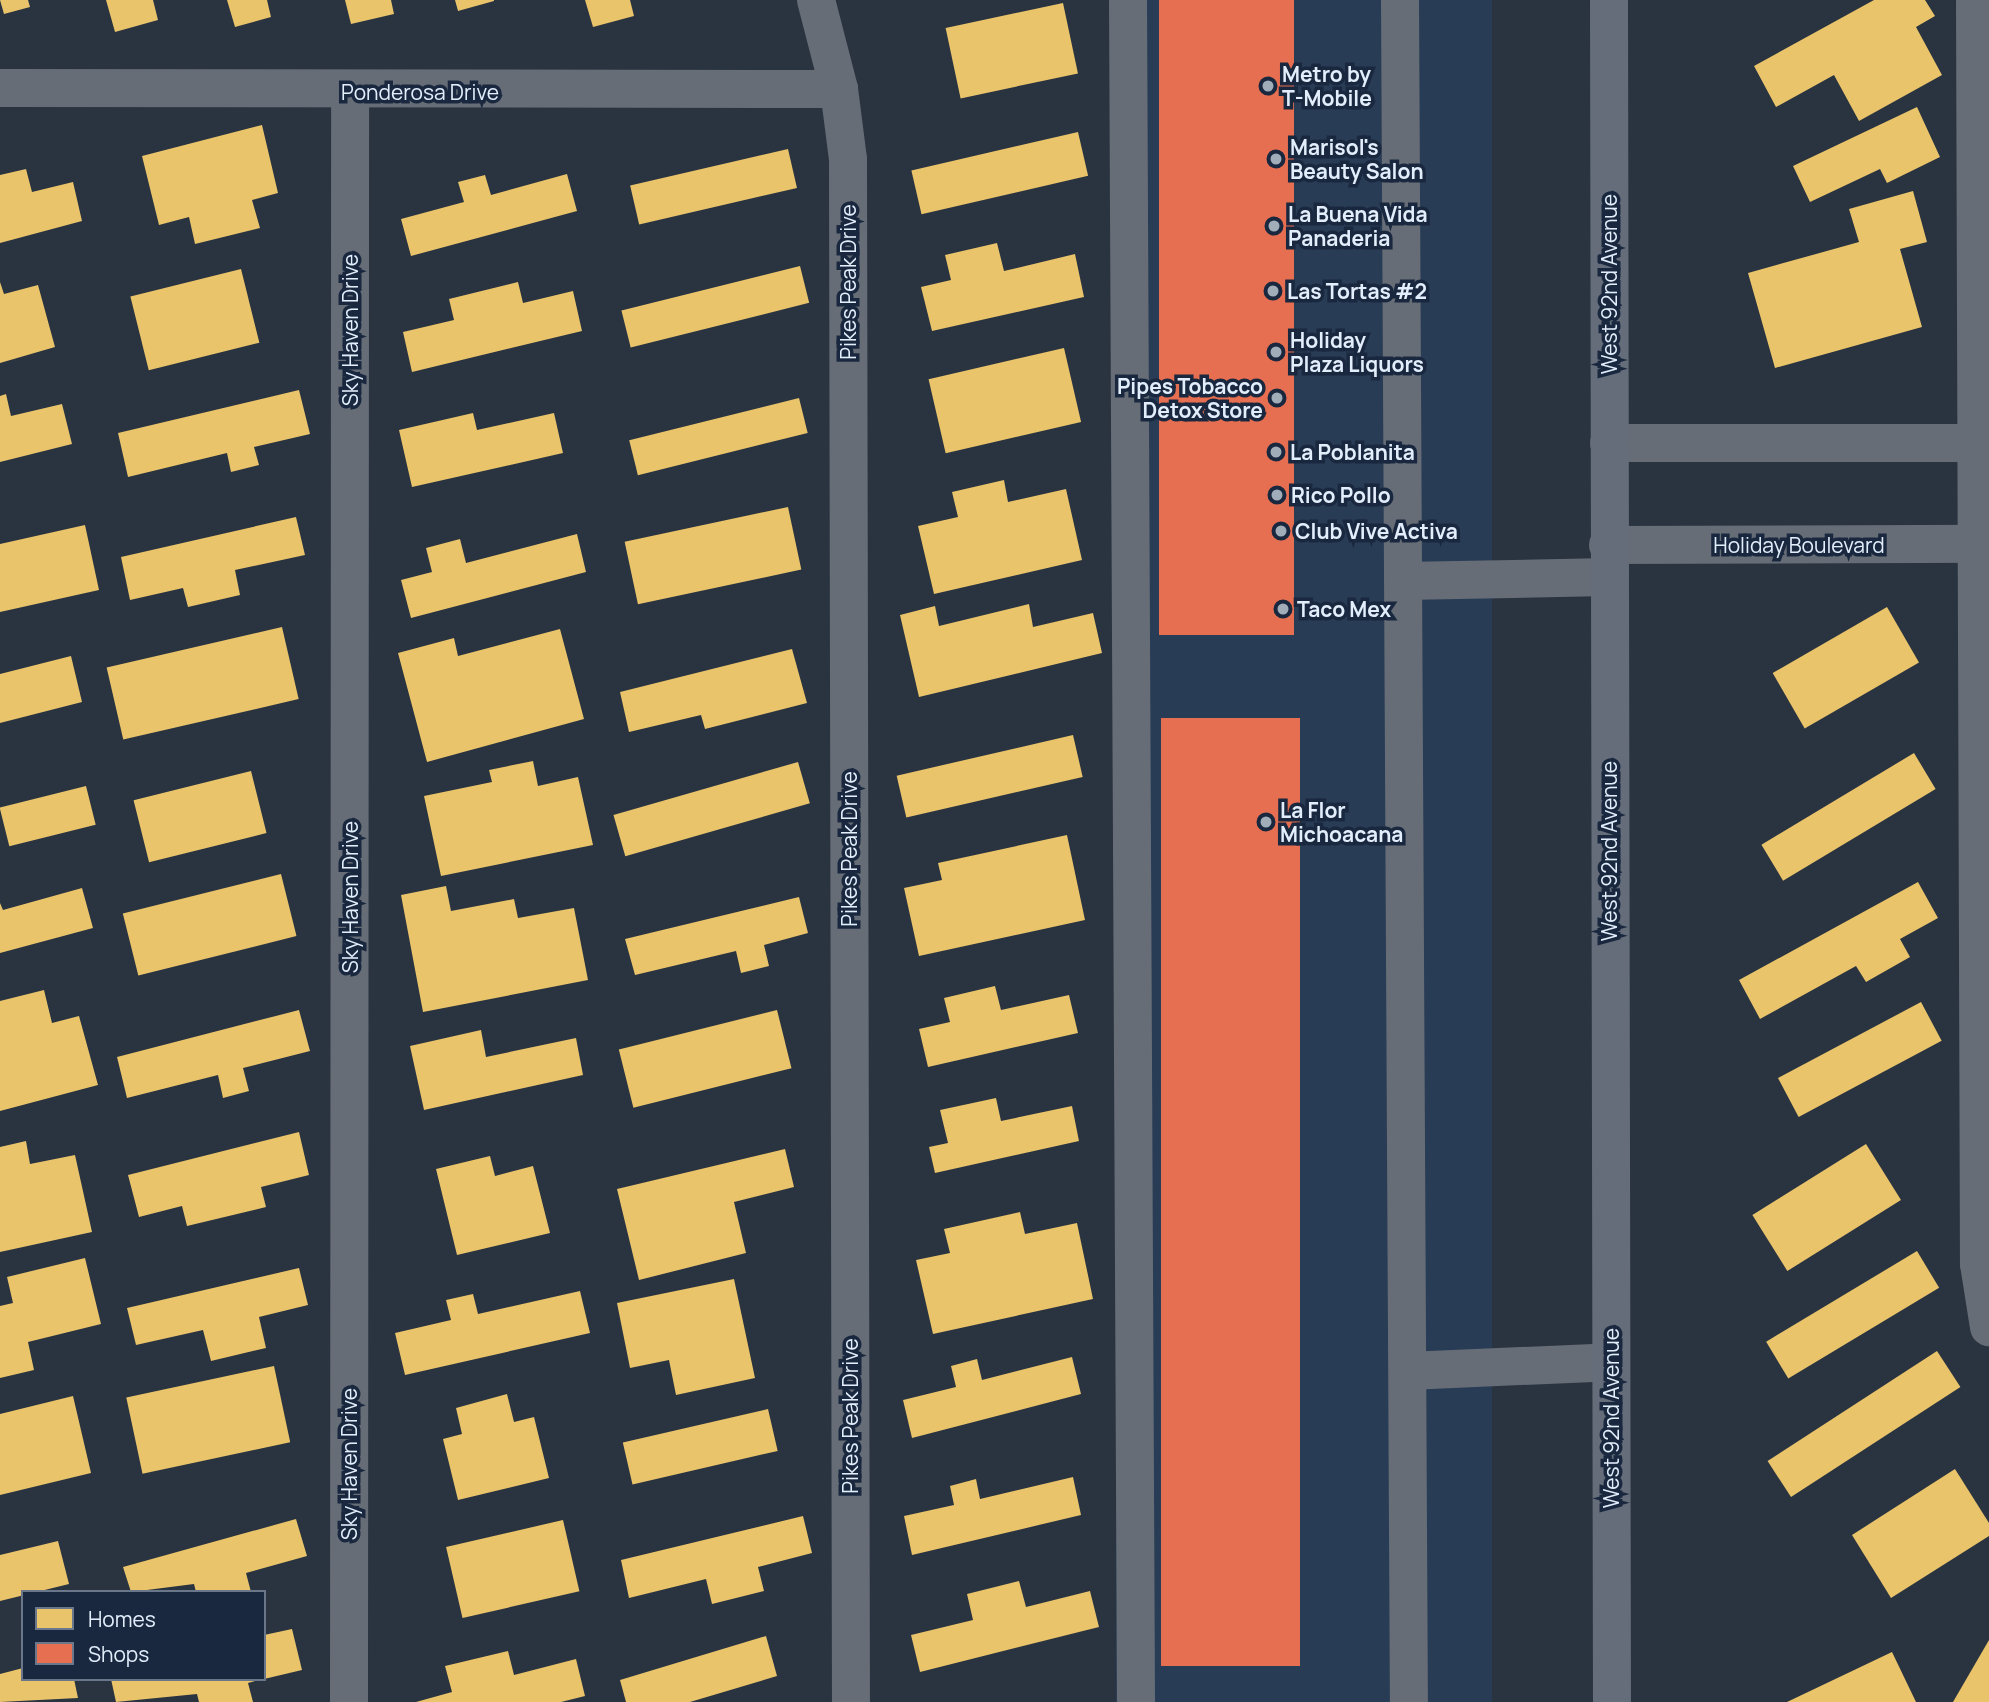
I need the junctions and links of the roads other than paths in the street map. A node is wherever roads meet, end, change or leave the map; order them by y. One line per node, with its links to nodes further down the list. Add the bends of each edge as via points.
1 (816, 0): 7 (street, Pikes Peak Drive)
2 (1128, 0): 19 (street)
3 (1400, 0): 13 (street)
4 (1609, 0): 9 (main road, West 92nd Avenue)
5 (1975, 0): 10 (street)
6 (0, 88): 8 (street, Ponderosa Drive)
7 (839, 89): 8 (street, Ponderosa Drive); 18 (street, Pikes Peak Drive, via 848,173)
8 (350, 92): 17 (street, Sky Haven Drive)
9 (1609, 443): 10 (street); 12 (main road, West 92nd Avenue)
10 (1983, 443): 11 (street)
11 (1983, 544): 12 (street, Holiday Boulevard); 14 (street, via 1979,1264)
12 (1608, 561): 13 (street, Holiday Boulevard); 15 (main road, West 92nd Avenue)
13 (1403, 581): 16 (street)
14 (1989, 1327)
15 (1611, 1362): 16 (street); 21 (main road, West 92nd Avenue)
16 (1408, 1371): 20 (street)
17 (349, 1702)
18 (851, 1702)
19 (1136, 1702)
20 (1409, 1702)
21 (1612, 1702)

